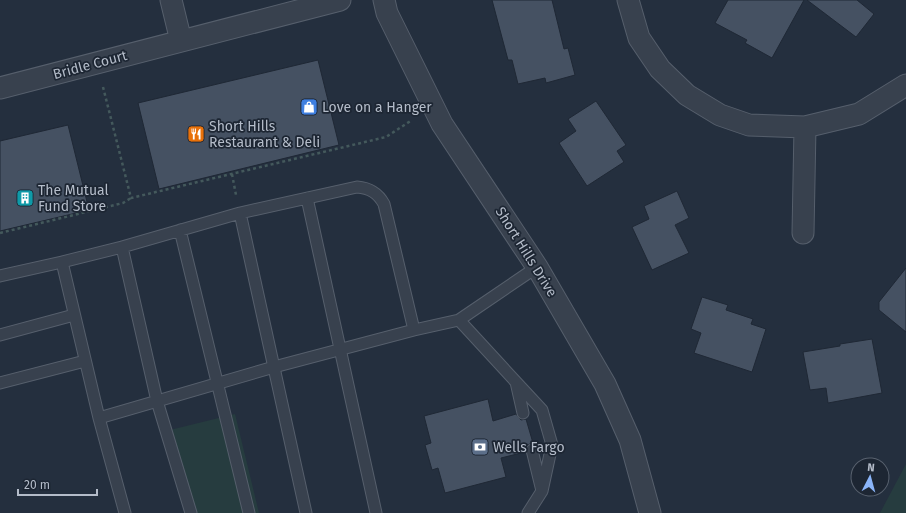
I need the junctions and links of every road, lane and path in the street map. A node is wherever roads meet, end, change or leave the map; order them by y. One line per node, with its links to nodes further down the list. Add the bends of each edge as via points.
1 (171, 0): 5 (street)
2 (340, 0): 5 (street, Bridle Court)
3 (384, 0): 9 (street, Short Hills Drive, via 387,13)
4 (628, 0): 10 (street, via 639,38 660,69 687,94 720,115 748,125)
5 (181, 41): 6 (street, Bridle Court)
6 (97, 63): 8 (street, Bridle Court); 11 (path)
7 (906, 85): 10 (street, via 859,114)
8 (0, 88)
9 (433, 107): 11 (path, via 386,137); 19 (street, Short Hills Drive)
10 (805, 127): 16 (street)
11 (130, 198): 15 (path, via 123,203)
12 (306, 198): 13 (lane); 23 (lane, via 357,187 374,191 380,197 384,204); 25 (lane)
13 (240, 213): 14 (lane); 27 (lane)
14 (180, 230): 17 (lane); 30 (lane)
15 (0, 233)
16 (803, 233)
17 (122, 247): 18 (lane); 31 (lane)
18 (62, 262): 20 (lane); 21 (lane)
19 (537, 267): 22 (lane); 42 (street, Short Hills Drive, via 605,384 630,440)
20 (0, 276)
21 (74, 315): 24 (lane); 26 (lane)
22 (459, 320): 23 (lane); 28 (lane)
23 (414, 330): 25 (lane)
24 (0, 335)
25 (340, 349): 27 (lane); 40 (lane)
26 (85, 361): 29 (lane); 33 (lane)
27 (274, 367): 30 (lane); 39 (lane)
28 (516, 382): 32 (lane); 35 (lane, via 542,410 552,445)
29 (0, 383)
30 (217, 383): 31 (lane); 38 (lane)
31 (157, 401): 33 (lane); 37 (lane)
32 (523, 413)
33 (99, 418): 36 (lane)
34 (532, 450): 35 (lane)
35 (542, 491): 41 (lane)
36 (125, 513)
37 (191, 513)
38 (249, 513)
39 (306, 513)
40 (376, 513)
41 (528, 513)
42 (650, 513)

